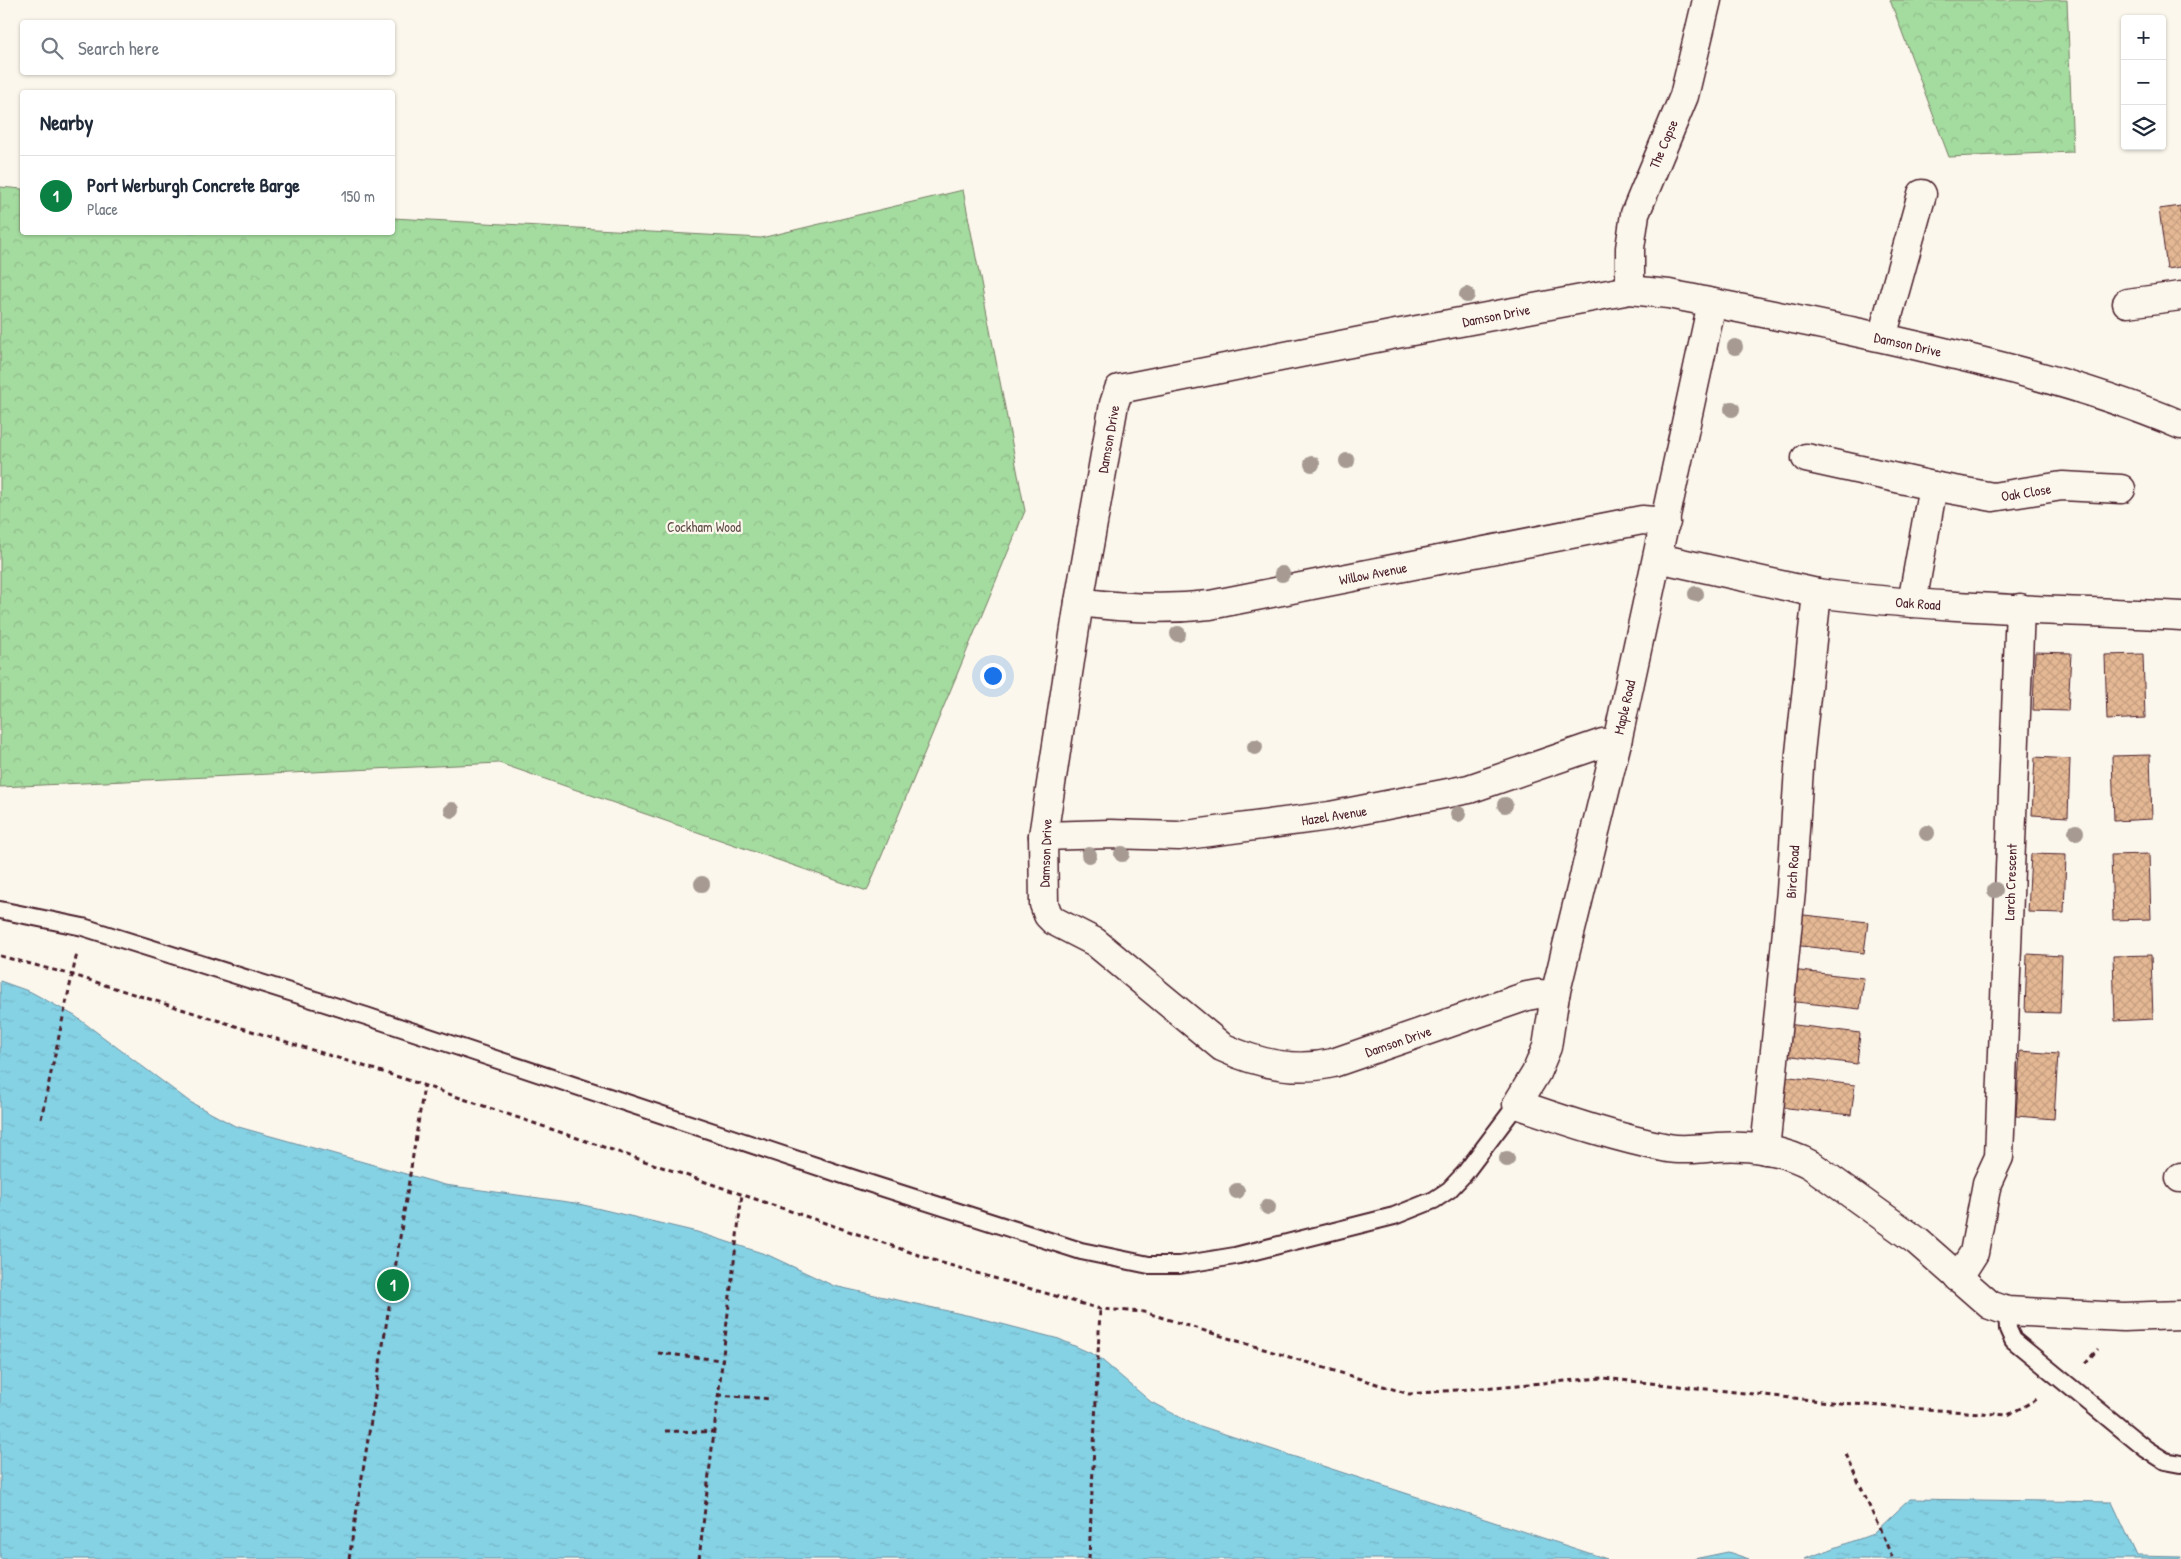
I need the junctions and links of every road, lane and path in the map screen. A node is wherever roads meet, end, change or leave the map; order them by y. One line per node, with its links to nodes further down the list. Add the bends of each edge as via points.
1 (1707, 0): 3 (street, The Copse, via 1684,96 1635,214 1630,248)
2 (1922, 194): 7 (street)
3 (1630, 290): 6 (street, Damson Drive); 15 (street, Damson Drive, via 1119,389)
4 (2181, 296): 5 (street)
5 (2127, 302)
6 (1712, 303): 7 (street, Damson Drive); 12 (street, Maple Road)
7 (1882, 337): 8 (street, Damson Drive, via 2034,374)
8 (2181, 425)
9 (1806, 458): 10 (street, Oak Close)
10 (1932, 486): 11 (street, Oak Close, via 1993,497 2062,486); 16 (street)
11 (2121, 489)
12 (1666, 522): 13 (street, Maple Road); 15 (street, Willow Avenue, via 1642,520 1210,605 1156,609)
13 (1658, 558): 14 (street, Oak Road); 19 (street, Maple Road)
14 (1817, 593): 16 (street, Oak Road); 27 (street, Birch Road)
15 (1079, 602): 20 (street, Damson Drive)
16 (1912, 603): 17 (street, Oak Road)
17 (2020, 608): 18 (street, Oak Road); 29 (street, Larch Crescent, via 2003,1164 1987,1184 1974,1253)
18 (2181, 616)
19 (1617, 742): 20 (street, Hazel Avenue, via 1603,743 1469,789 1330,816 1179,836); 23 (street, Maple Road)
20 (1043, 836): 23 (street, Damson Drive, via 1044,904 1048,915 1095,942 1213,1041 1237,1054 1286,1067 1316,1067 1527,996)
21 (0, 910): 25 (lane, via 83,927 366,1016 849,1177 1081,1250 1149,1265 1180,1266 1235,1256 1394,1216 1434,1200 1465,1174)
22 (73, 975): 26 (path)
23 (1555, 995): 25 (street, Maple Road, via 1544,1056)
24 (424, 1085): 41 (path)
25 (1517, 1104): 27 (street, via 1669,1148)
26 (41, 1119)
27 (1765, 1150): 29 (street, via 1789,1154 1811,1165 1917,1242)
28 (742, 1194): 34 (path)
29 (1958, 1278): 31 (street, via 1990,1305)
30 (1100, 1309): 43 (path)
31 (2007, 1311): 32 (street, via 2123,1317); 40 (lane, via 2008,1329 2014,1340 2154,1455)
32 (2181, 1315)
33 (658, 1353): 34 (path)
34 (722, 1360): 35 (path)
35 (718, 1395): 36 (path); 38 (path)
36 (772, 1399)
37 (665, 1431): 38 (path)
38 (714, 1432): 42 (path)
39 (1846, 1454): 44 (path)
40 (2181, 1464)
41 (348, 1559)
42 (699, 1559)
43 (1089, 1559)
44 (1893, 1559)

